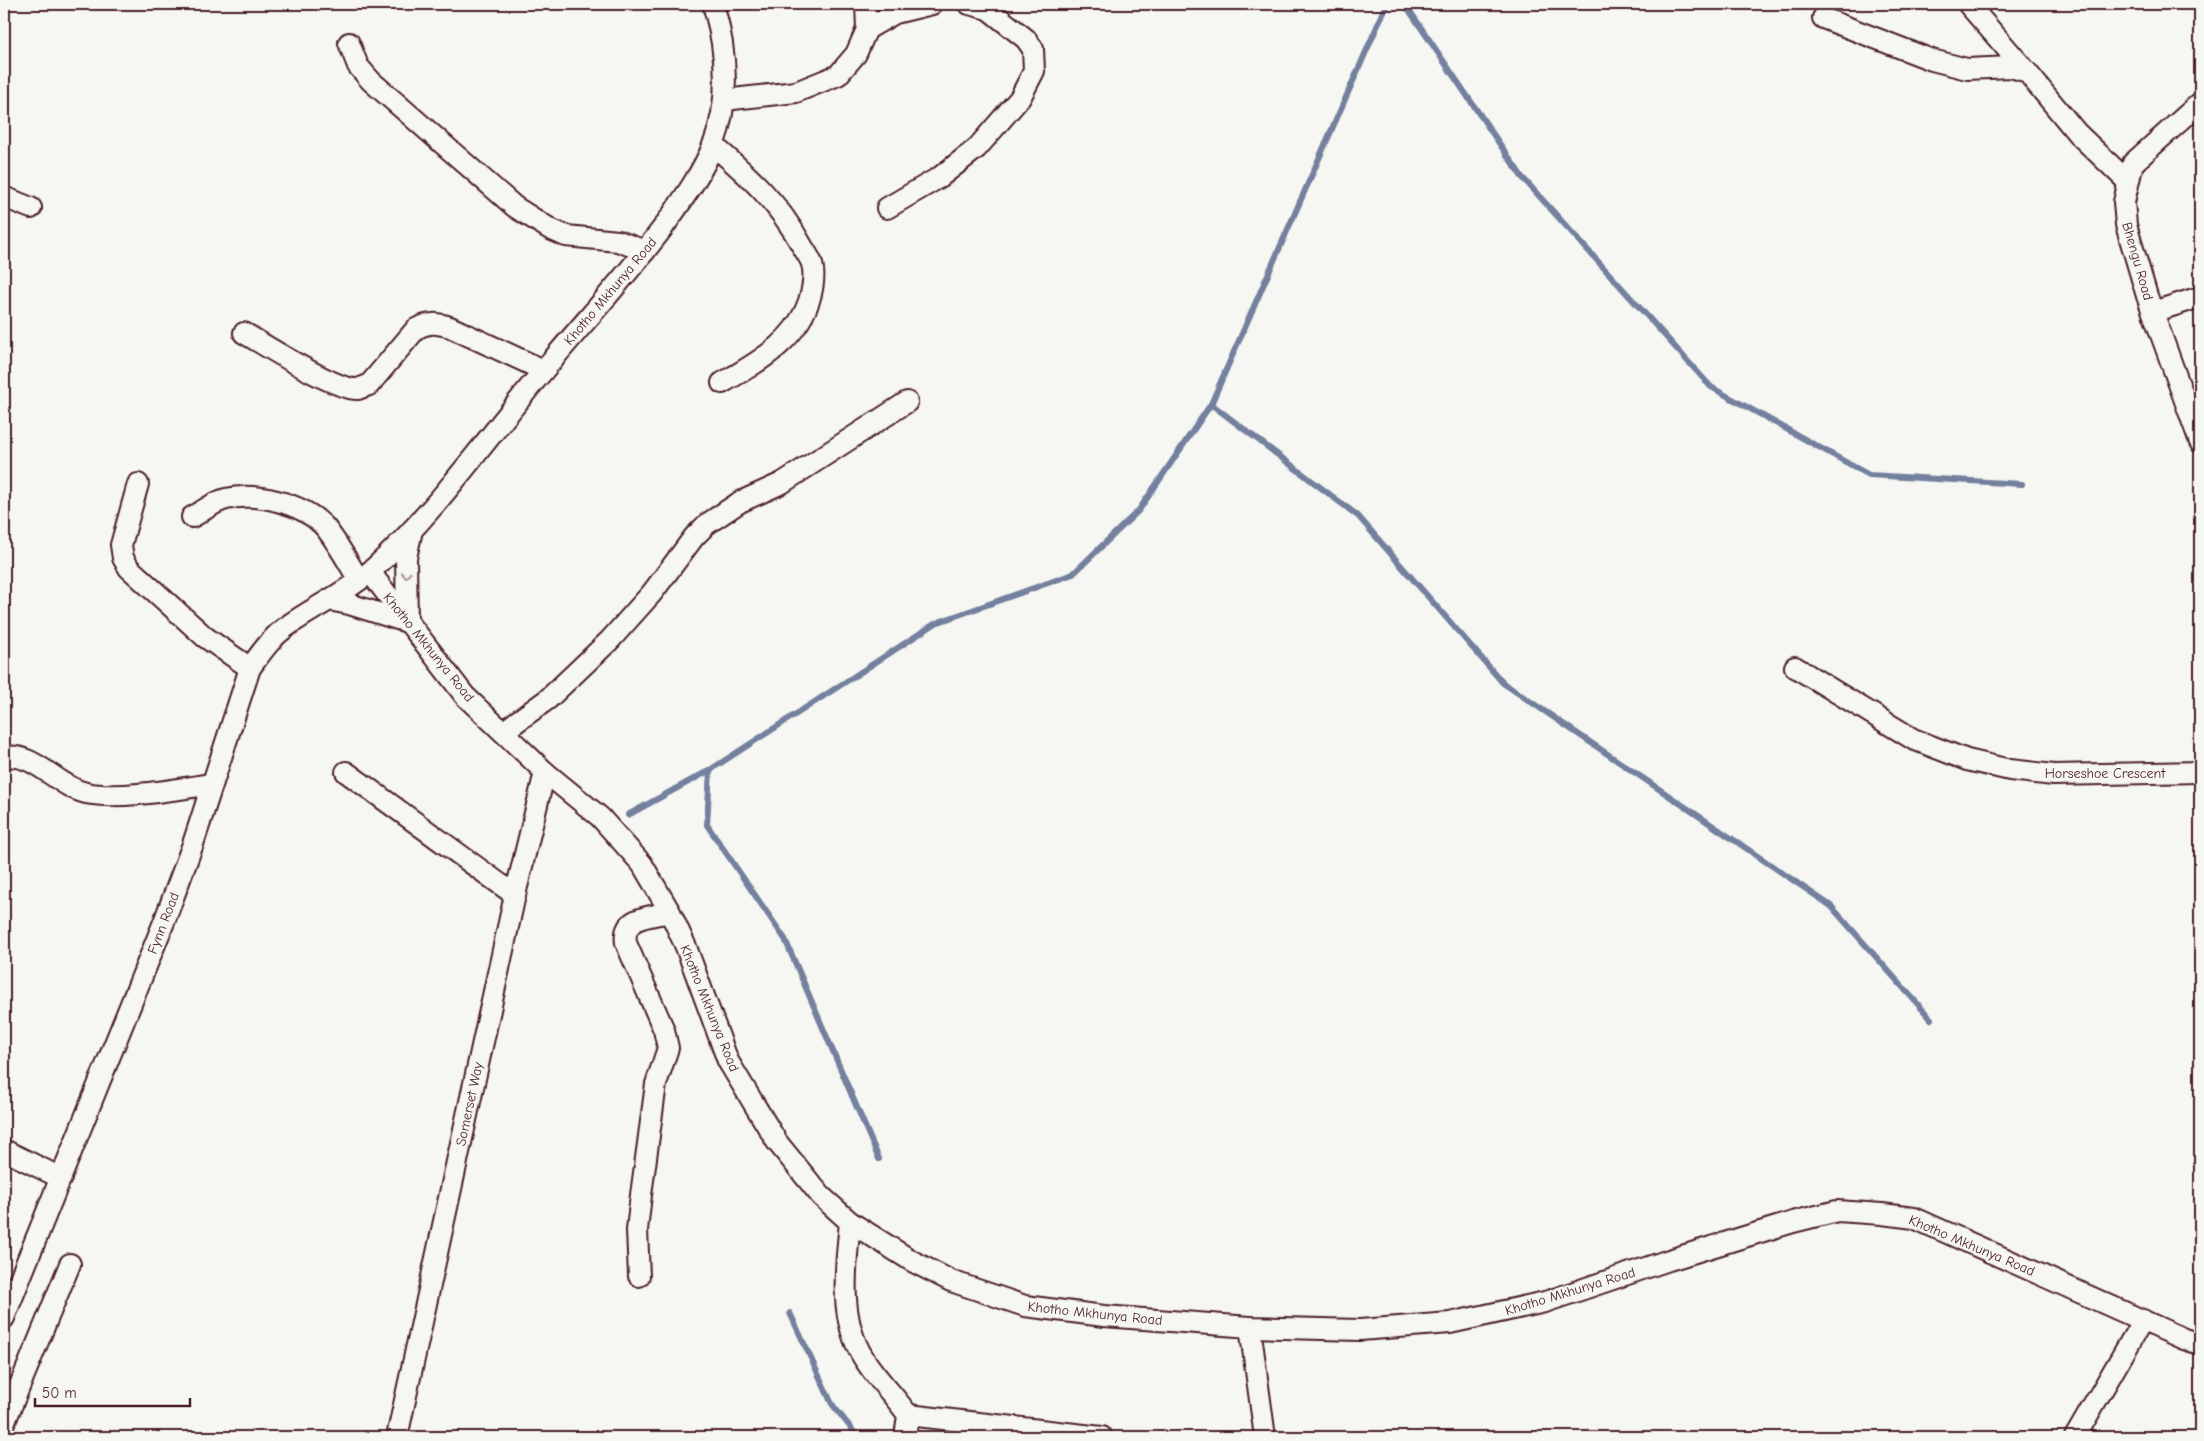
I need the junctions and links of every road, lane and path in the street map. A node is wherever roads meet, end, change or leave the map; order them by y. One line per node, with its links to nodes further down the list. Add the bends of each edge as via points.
1 (713, 4): 10 (street, Khotho Mkhunya Road, via 725,67)
2 (866, 4): 7 (street)
3 (932, 4): 7 (street, via 896,13)
4 (969, 4): 16 (street, via 988,9 1026,38 1033,49 1034,71 1020,98 977,148 940,177)
5 (1968, 4): 9 (street)
6 (1823, 18): 9 (street, via 1932,60 1967,69 2011,67)
7 (867, 29): 10 (street, via 856,54 838,75 796,92)
8 (349, 43): 17 (street, via 358,66 371,81 515,207 566,236 611,240)
9 (2027, 72): 13 (street, via 2078,133)
10 (724, 100): 12 (street, Khotho Mkhunya Road)
11 (2200, 103): 13 (street, Bhengu Road, via 2133,163)
12 (713, 145): 17 (street, Khotho Mkhunya Road, via 694,185); 22 (street, via 754,180 779,210 812,264 814,282 808,304 786,339 751,367)
13 (2128, 182): 19 (street, Bhengu Road, via 2124,202 2126,225)
14 (4, 197): 15 (street)
15 (31, 208)
16 (886, 208)
17 (645, 251): 21 (street, Khotho Mkhunya Road)
18 (2200, 297): 19 (street)
19 (2153, 312): 24 (street, Bhengu Road)
20 (244, 333): 21 (street, via 327,380 358,389 369,384 416,328 425,323 450,327)
21 (543, 370): 28 (street, Khotho Mkhunya Road)
22 (722, 383)
23 (907, 402): 34 (street, via 782,483 740,502 707,524 610,640 548,699)
24 (2194, 406): 25 (street, Bhengu Road)
25 (2200, 442)
26 (138, 484): 33 (street, via 121,545 129,568 205,637)
27 (192, 516): 29 (street, via 224,500 242,496 279,501 296,507 323,525)
28 (412, 530): 29 (street, Khotho Mkhunya Road); 31 (street, one-way to 31, via 406,558)
29 (364, 576): 30 (street, Fynn Road); 31 (street, Khotho Mkhunya Road)
30 (329, 600): 31 (street); 33 (street, Fynn Road, via 286,627)
31 (407, 622): 34 (street, Khotho Mkhunya Road, via 465,696)
32 (1795, 667): 38 (street, Horseshoe Crescent, via 1913,739 1967,760 2010,770 2054,775)
33 (250, 668): 39 (street, Fynn Road)
34 (504, 731): 37 (street, Khotho Mkhunya Road)
35 (4, 757): 39 (street, via 25,758 85,792 146,793)
36 (346, 772): 40 (street)
37 (545, 772): 40 (street, Somerset Way); 41 (street, Khotho Mkhunya Road, via 600,817 642,864)
38 (2200, 772)
39 (212, 784): 43 (street, Fynn Road, via 164,922)
40 (515, 895): 54 (street, Somerset Way)
41 (670, 912): 44 (street, Khotho Mkhunya Road, via 728,1061 777,1142 822,1196); 46 (street, via 638,919 628,925 624,933 664,1030 668,1048 656,1084 641,1194 637,1230)
42 (4, 1150): 43 (street)
43 (61, 1178): 47 (street, Fynn Road)
44 (850, 1222): 49 (street, Khotho Mkhunya Road, via 904,1257 951,1281 1025,1306 1104,1316); 51 (street, via 844,1280 849,1322 862,1356)
45 (70, 1264): 52 (street)
46 (639, 1276)
47 (4, 1318)
48 (2143, 1320): 49 (street, Khotho Mkhunya Road, via 1914,1218 1837,1212 1669,1260 1545,1302 1482,1317 1450,1323 1360,1330); 50 (street, Khotho Mkhunya Road); 58 (street)
49 (1250, 1327): 57 (street)
50 (2200, 1344)
51 (908, 1415): 53 (street); 55 (street)
52 (4, 1424)
53 (1067, 1435): 56 (street)
54 (397, 1437)
55 (905, 1437)
56 (1102, 1437)
57 (1265, 1437)
58 (2075, 1437)

